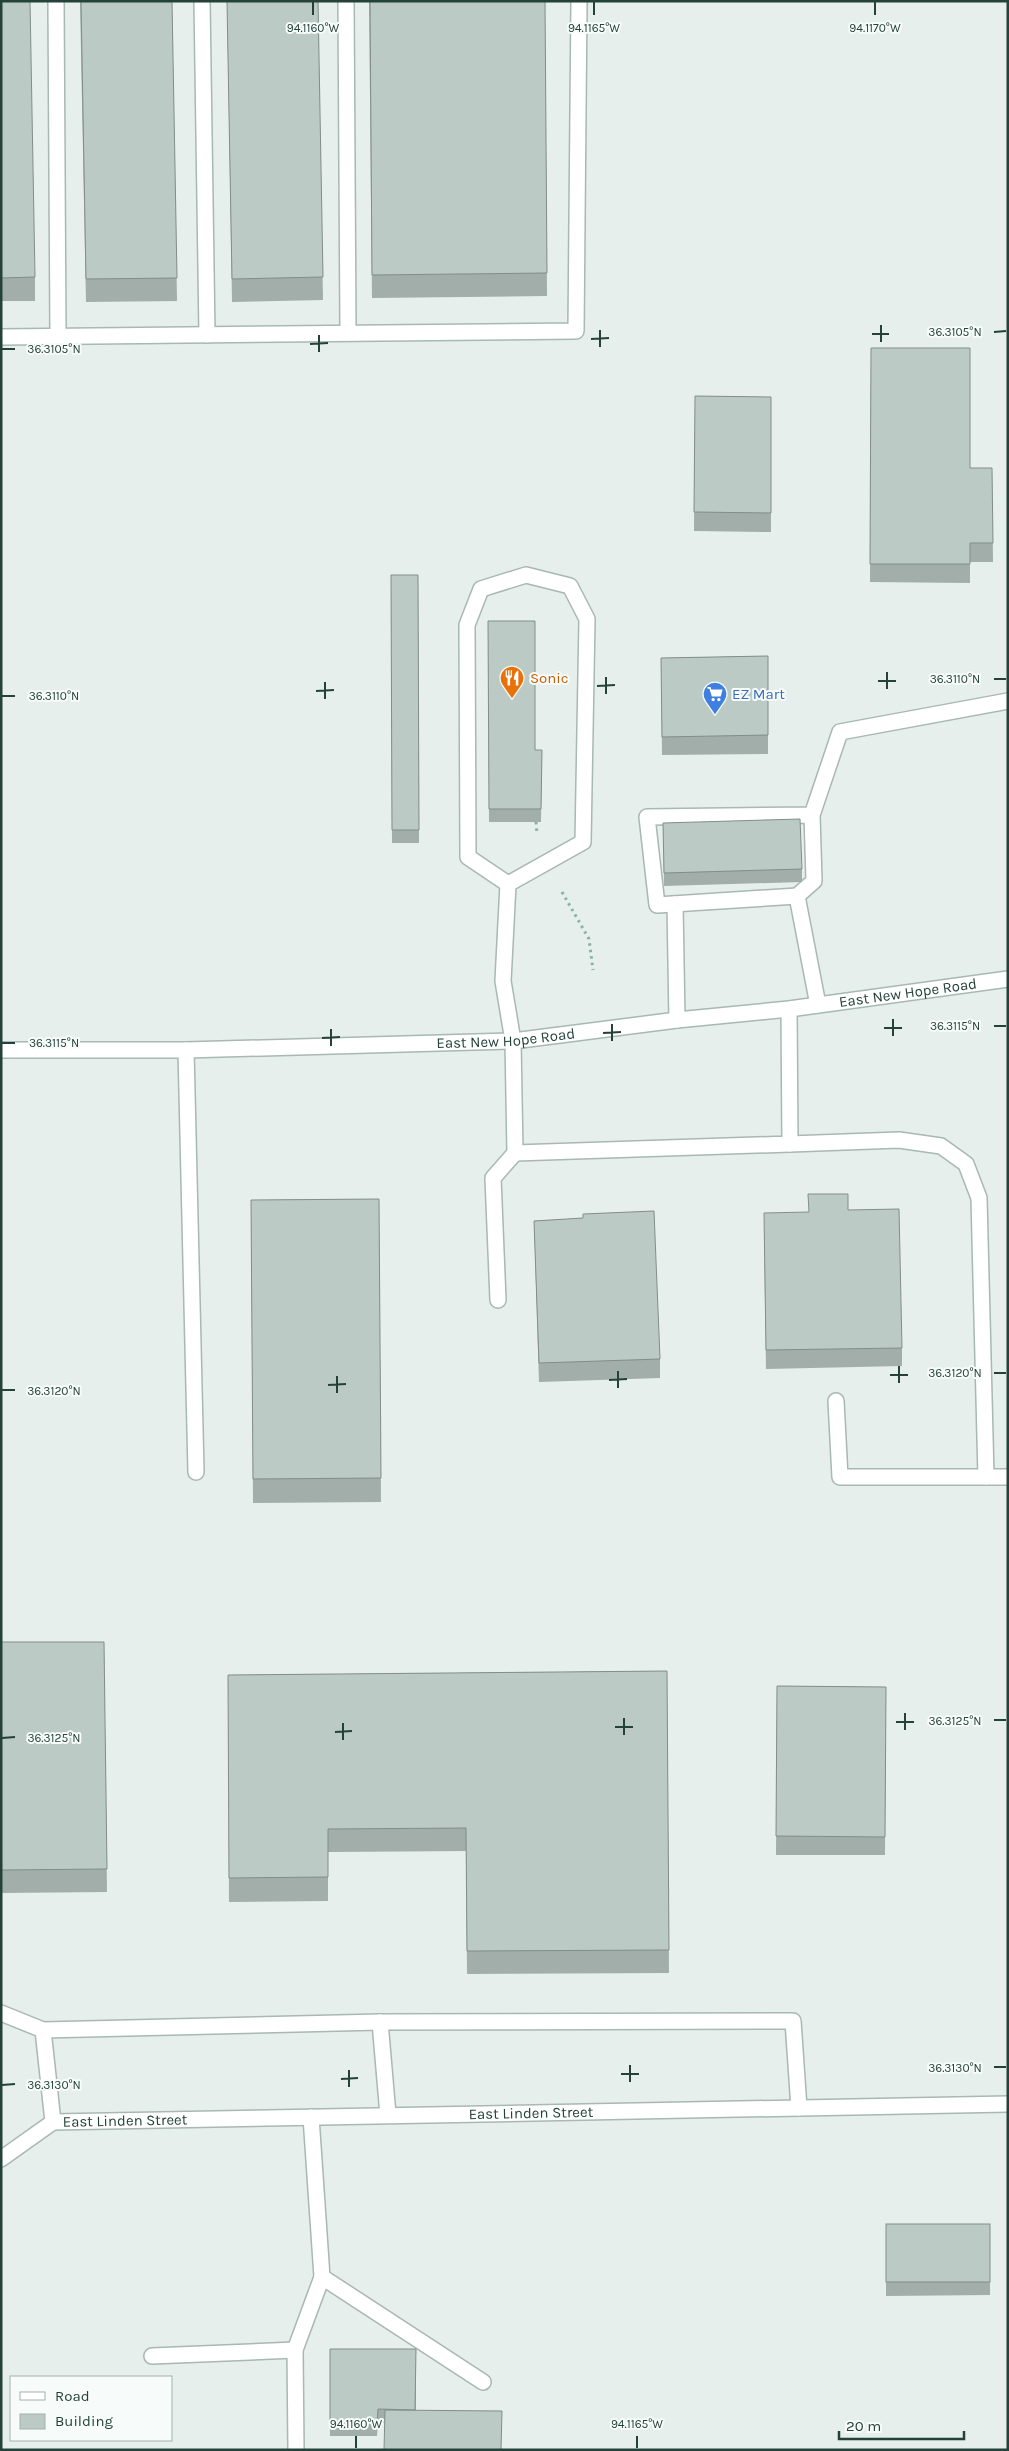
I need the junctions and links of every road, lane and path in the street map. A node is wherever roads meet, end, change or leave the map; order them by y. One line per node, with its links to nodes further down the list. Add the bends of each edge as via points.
1 (56, 1): 7 (street)
2 (202, 1): 6 (street)
3 (346, 1): 5 (street)
4 (579, 1): 5 (street, via 576,331)
5 (348, 333): 6 (street)
6 (206, 335): 7 (street)
7 (58, 336): 8 (street)
8 (1, 337)
9 (1008, 701): 10 (street, via 840,732)
10 (812, 815): 11 (street); 19 (street, via 814,881)
11 (761, 816): 12 (street); 13 (street)
12 (703, 817): 14 (street); 22 (street, via 647,818 657,905)
13 (762, 834)
14 (702, 835)
15 (766, 883): 20 (street)
16 (508, 884): 16 (street, via 583,842 587,619 570,586 526,574 481,589 467,625 468,857); 28 (street, via 503,981)
17 (705, 884): 21 (street)
18 (562, 892): 23 (path, via 589,939)
19 (797, 896): 20 (street); 25 (street)
20 (769, 899): 21 (street)
21 (706, 902): 22 (street)
22 (675, 904): 27 (street)
23 (593, 970)
24 (1008, 979): 25 (street, East New Hope Road)
25 (818, 1005): 26 (street, East New Hope Road)
26 (789, 1009): 27 (street, East New Hope Road); 31 (street)
27 (677, 1020): 28 (street, East New Hope Road)
28 (513, 1041): 30 (street, East New Hope Road); 32 (street)
29 (1, 1050): 30 (street, East New Hope Road)
30 (186, 1050): 35 (street)
31 (790, 1144): 32 (street); 36 (street, via 899,1140 941,1146 966,1164 979,1198)
32 (515, 1153): 33 (street, via 493,1178)
33 (498, 1300)
34 (836, 1401): 36 (street, via 840,1477)
35 (196, 1472)
36 (986, 1477): 37 (street)
37 (1008, 1477)
38 (1, 2013): 40 (street)
39 (380, 2022): 40 (street); 42 (street, via 793,2021); 43 (street)
40 (43, 2030): 45 (street)
41 (1008, 2104): 42 (street, East Linden Street)
42 (799, 2108): 43 (street, East Linden Street)
43 (388, 2115): 44 (street, East Linden Street)
44 (311, 2117): 45 (street, East Linden Street); 47 (street)
45 (53, 2122): 46 (street)
46 (1, 2159)
47 (322, 2277): 48 (street); 50 (street)
48 (295, 2350): 49 (street); 51 (street)
49 (152, 2356)
50 (483, 2382)
51 (296, 2450)

